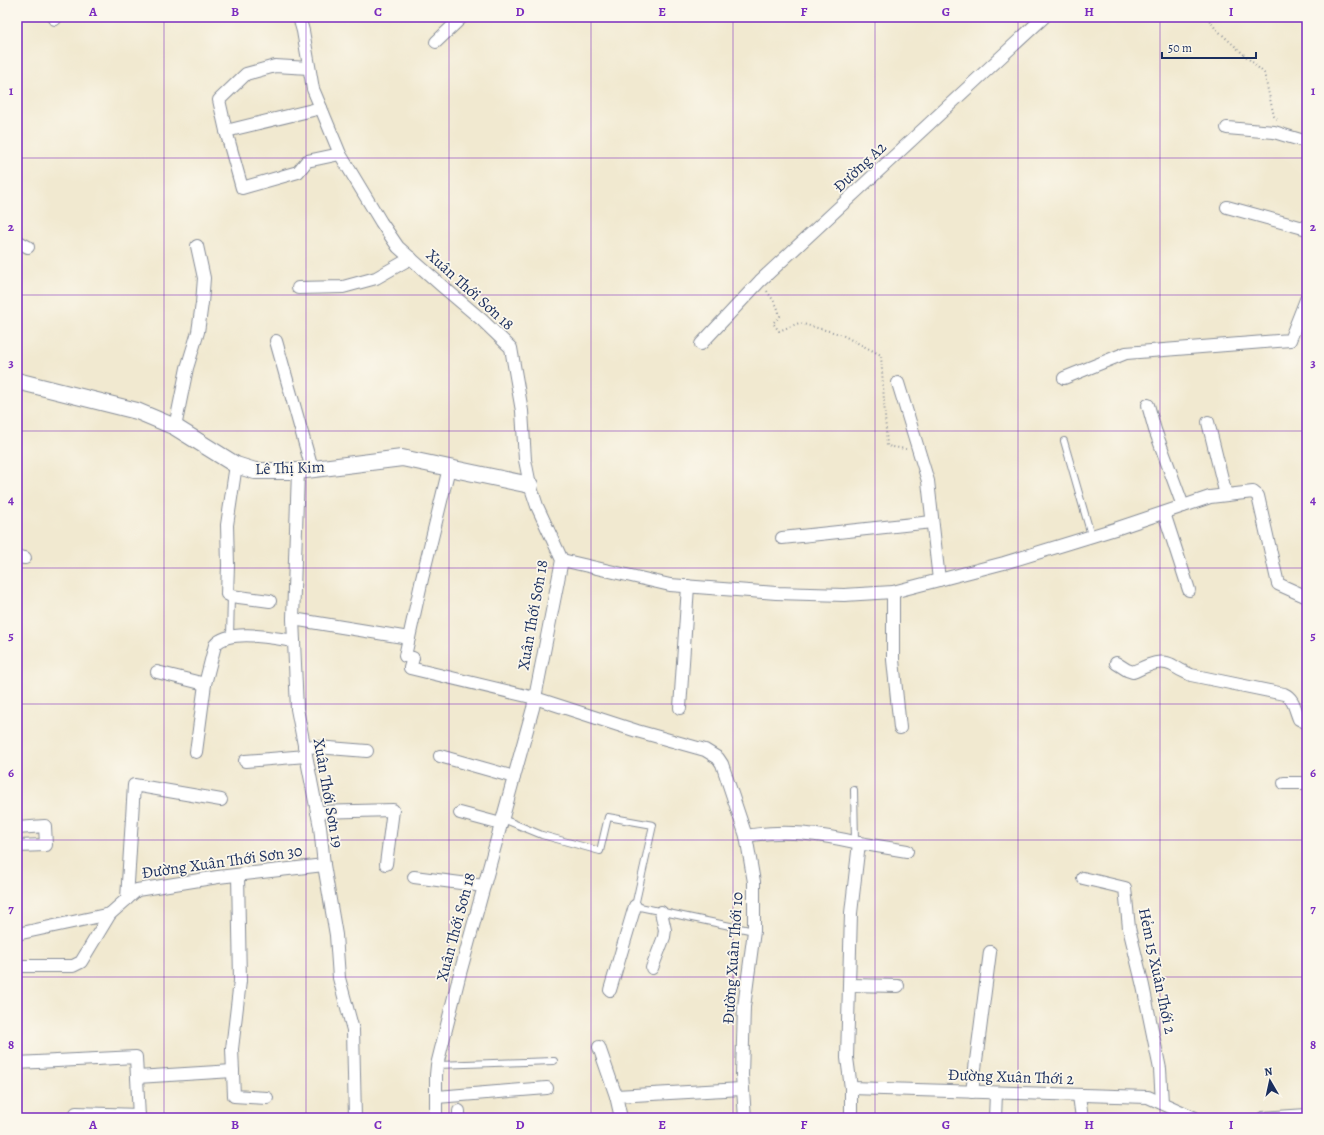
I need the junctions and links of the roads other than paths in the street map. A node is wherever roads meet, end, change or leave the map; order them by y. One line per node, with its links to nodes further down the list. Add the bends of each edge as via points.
1 (299, 17): 5 (street, Xuân Thới Sơn 18)
2 (462, 17): 4 (street)
3 (1044, 17): 20 (street, Đường A2, via 760,281)
4 (436, 42)
5 (309, 68): 6 (street, Xuân Thới Sơn 18, via 313,89); 8 (street, via 275,66 246,74 219,100)
6 (321, 108): 8 (street); 10 (street, Xuân Thới Sơn 18)
7 (1227, 128): 9 (street, via 1274,132)
8 (226, 131): 10 (street, via 242,188 298,172 307,161)
9 (1307, 142)
10 (340, 154): 16 (street, Xuân Thới Sơn 18, via 381,222 398,246)
11 (1227, 207): 12 (street)
12 (1307, 229)
13 (17, 241): 15 (street)
14 (197, 246): 26 (street, via 204,278 202,303 198,332 187,368)
15 (28, 247)
16 (411, 258): 17 (street, via 376,278 343,287); 31 (street, Xuân Thới Sơn 18, via 511,348 522,411 525,460)
17 (298, 288)
18 (1307, 297): 21 (street, via 1290,340 1126,353)
19 (276, 341): 30 (street, Xuân Thới Sơn 19)
20 (701, 344)
21 (1064, 378)
22 (17, 381): 26 (street, Lê Thị Kim, via 137,411)
23 (898, 383): 35 (street, via 928,481)
24 (1148, 405): 33 (street)
25 (1208, 422): 32 (street)
26 (175, 427): 28 (street, Lê Thị Kim)
27 (1064, 441): 36 (lane)
28 (236, 464): 30 (street, Lê Thị Kim, via 254,471); 43 (street, via 227,525 227,594)
29 (450, 468): 30 (street, Lê Thị Kim, via 402,458); 31 (street, Lê Thị Kim); 48 (street)
30 (305, 470): 46 (street, Xuân Thới Sơn 19)
31 (530, 485): 38 (street, Xuân Thới Sơn 18)
32 (1226, 495): 33 (street, via 1210,497); 44 (street, via 1253,492 1258,496 1278,584)
33 (1183, 506): 34 (street)
34 (1164, 513): 36 (street); 41 (street)
35 (932, 522): 37 (street); 39 (street)
36 (1091, 535): 39 (street, via 1004,563)
37 (782, 538)
38 (562, 560): 40 (street, via 670,585); 53 (street, Xuân Thới Sơn 18)
39 (939, 580): 42 (street)
40 (688, 586): 42 (street, via 844,595); 54 (street)
41 (1189, 590)
42 (893, 592): 56 (street, via 893,660)
43 (231, 596): 45 (street); 47 (lane)
44 (1307, 597)
45 (270, 601)
46 (293, 619): 48 (street); 49 (street, Xuân Thới Sơn 19)
47 (230, 637): 49 (street, via 273,637); 52 (street, via 218,641 215,645)
48 (409, 638): 53 (street, Đường Xuân Thới 10, via 404,656 413,658 410,668)
49 (294, 641): 57 (street, Xuân Thới Sơn 19, via 297,709)
50 (1116, 663): 55 (street, via 1133,672 1162,662 1191,675 1284,694 1291,699 1299,719)
51 (157, 672): 52 (street)
52 (205, 684): 59 (street)
53 (535, 698): 62 (street, Xuân Thới Sơn 18); 71 (street, Đường Xuân Thới 10, via 705,750 718,758 725,771)
54 (680, 708)
55 (1307, 723)
56 (900, 728)
57 (305, 751): 58 (street); 61 (street); 67 (street, Xuân Thới Sơn 19)
58 (367, 751)
59 (196, 752)
60 (440, 756): 62 (street)
61 (245, 761)
62 (514, 777): 69 (street, Xuân Thới Sơn 18)
63 (1307, 782): 64 (street)
64 (1284, 783)
65 (854, 790): 72 (lane)
66 (221, 800): 81 (street, via 134,785)
67 (317, 812): 75 (street, via 393,810); 76 (street, Xuân Thới Sơn 19)
68 (460, 813): 69 (street)
69 (502, 822): 80 (street, Xuân Thới Sơn 18); 82 (lane, via 600,851 608,817 653,825)
70 (17, 828): 73 (street, via 45,826 46,845)
71 (746, 836): 72 (street, via 782,832); 85 (street, Đường Xuân Thới 10, via 754,882)
72 (857, 842): 74 (street); 90 (street, via 851,913)
73 (17, 846)
74 (907, 851)
75 (386, 864)
76 (324, 865): 77 (street, Đường Xuân Thới Sơn 30); 113 (street, Xuân Thới Sơn 19, via 336,935 339,978 353,1030)
77 (238, 875): 81 (street, Đường Xuân Thới Sơn 30, via 137,890); 97 (street, via 240,981 232,1049)
78 (414, 877): 80 (street)
79 (1083, 878): 108 (street, Hẻm 15 Xuân Thới 2, via 1125,888 1129,928 1160,1068)
80 (484, 886): 96 (street, Xuân Thới Sơn 18)
81 (127, 899): 84 (street, Đường Xuân Thới Sơn 30)
82 (635, 906): 83 (lane); 92 (street)
83 (661, 912): 85 (lane); 89 (street, via 664,937)
84 (110, 914): 86 (street); 88 (street, Đường Xuân Thới Sơn 30, via 81,962 73,966)
85 (754, 930): 101 (street, Đường Xuân Thới 10, via 744,1007)
86 (17, 934)
87 (990, 952): 102 (street)
88 (17, 966)
89 (652, 968)
90 (850, 985): 91 (street); 100 (street, via 847,1058)
91 (898, 986)
92 (610, 990)
93 (599, 1047): 104 (street)
94 (554, 1061): 96 (lane)
95 (17, 1063): 98 (street, via 136,1057)
96 (437, 1065): 107 (street, Xuân Thới Sơn 18)
97 (233, 1071): 98 (street); 106 (street, via 234,1096)
98 (137, 1077): 112 (street)
99 (547, 1088): 107 (street)
100 (851, 1088): 102 (street, Đường Xuân Thới 2); 117 (street)
101 (742, 1089): 104 (street); 116 (street, Đường Xuân Thới 10)
102 (972, 1092): 103 (street, Đường Xuân Thới 2)
103 (996, 1093): 105 (street, Đường Xuân Thới 2); 118 (street)
104 (616, 1096): 115 (street)
105 (1079, 1096): 108 (street, Đường Xuân Thới 2, via 1148,1097); 119 (street)
106 (267, 1098)
107 (437, 1098): 114 (street, Xuân Thới Sơn 18)
108 (1162, 1103): 110 (street, Đường Xuân Thới 2)
109 (76, 1113): 112 (street)
110 (1176, 1113): 120 (street, Đường Xuân Thới 2)
111 (1307, 1116): 122 (street)
112 (139, 1117)
113 (355, 1118)
114 (436, 1118)
115 (621, 1118)
116 (745, 1118)
117 (851, 1118)
118 (995, 1118)
119 (1082, 1118)
120 (1195, 1118)
121 (1263, 1118): 122 (street)
122 (1279, 1118)

